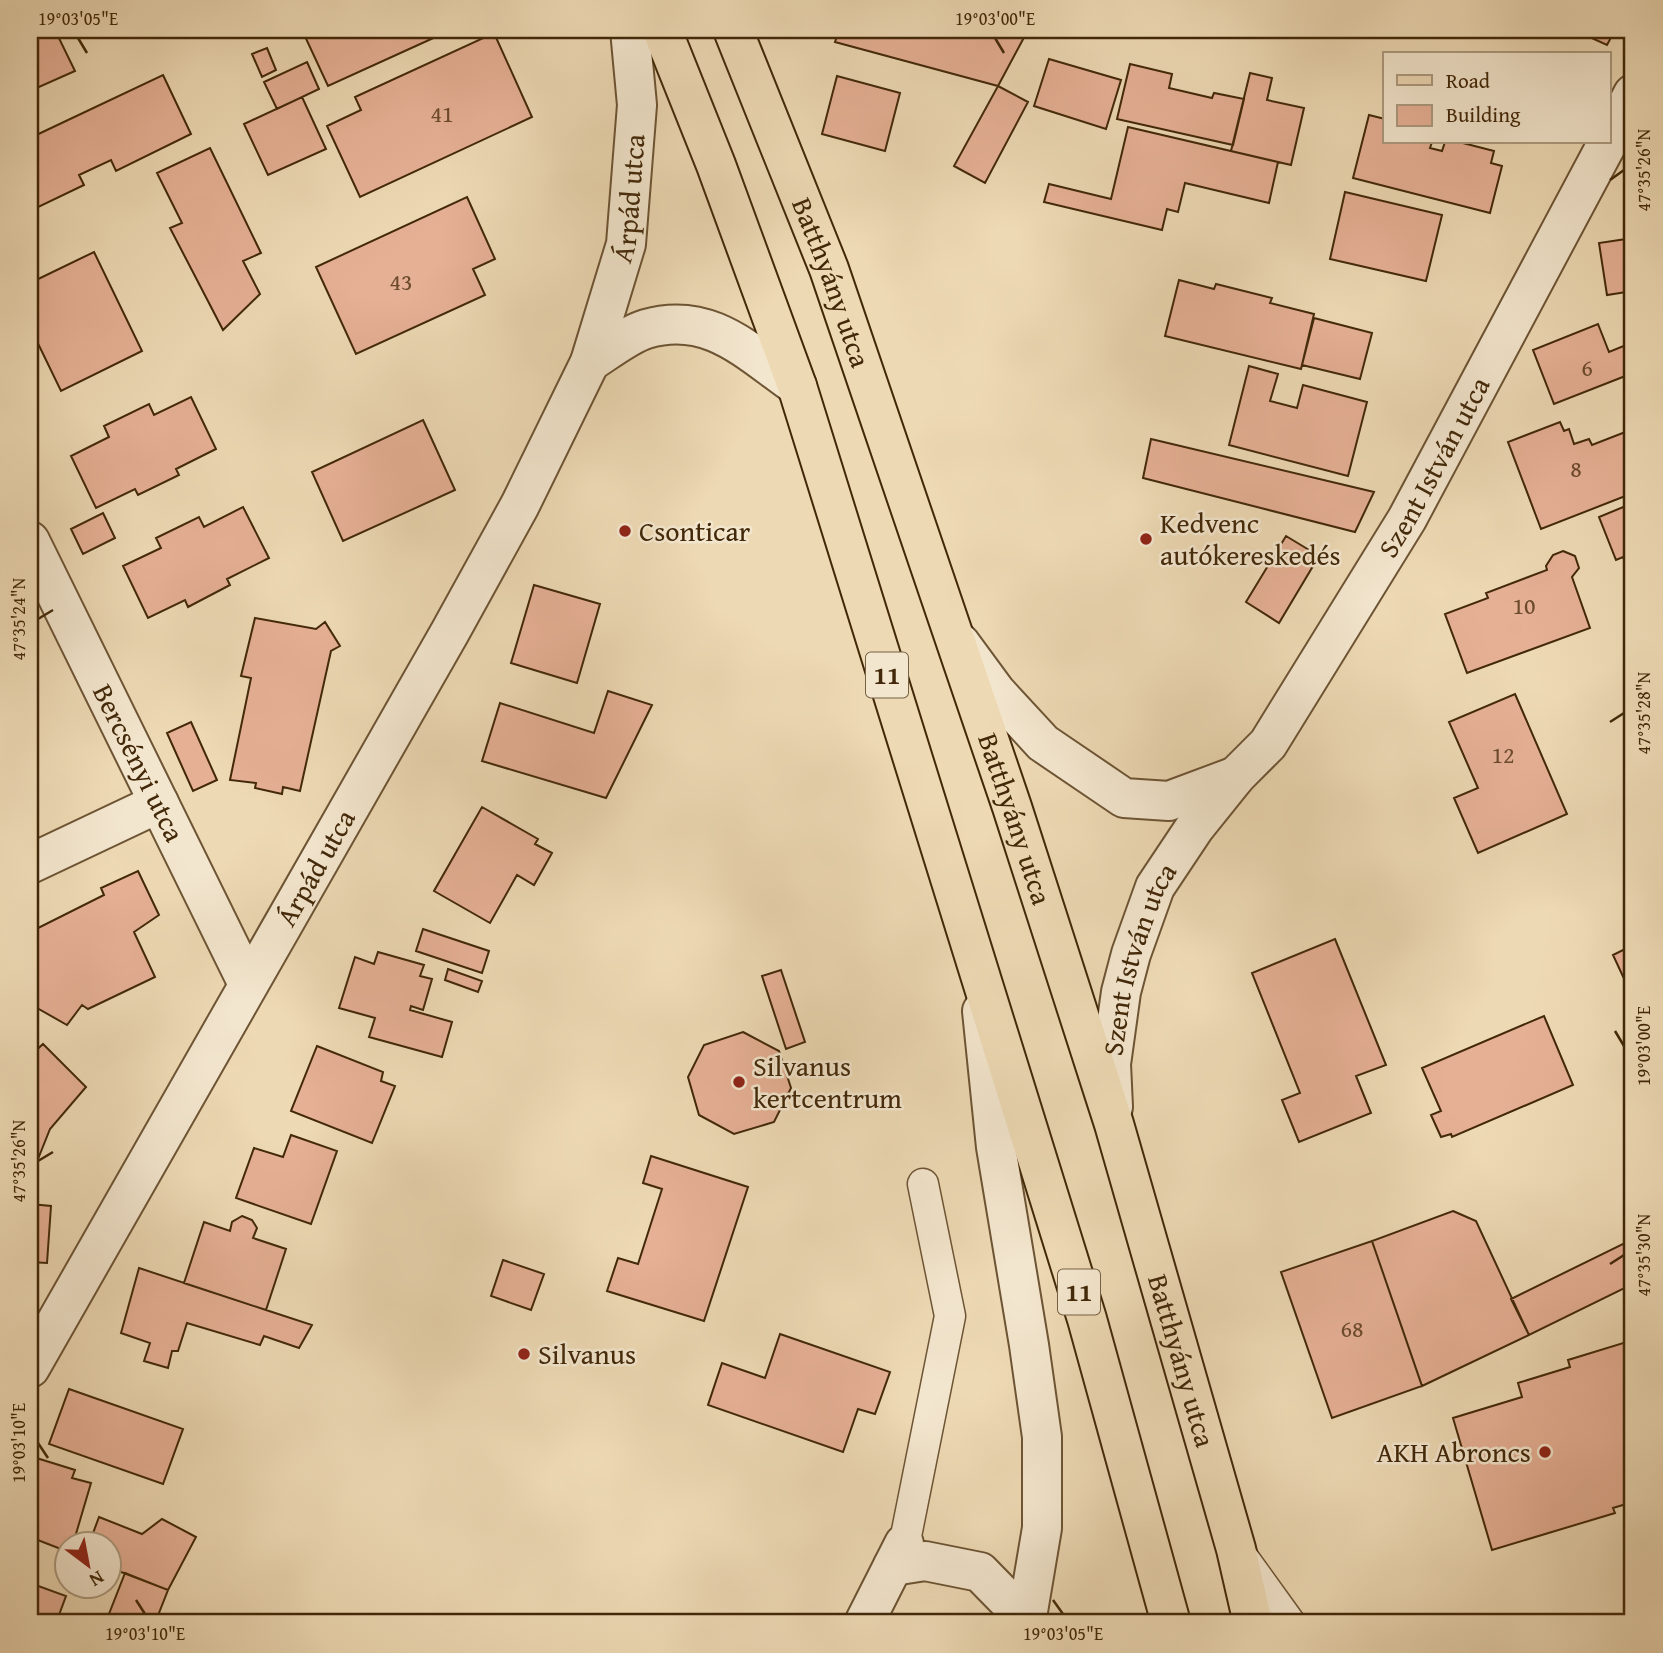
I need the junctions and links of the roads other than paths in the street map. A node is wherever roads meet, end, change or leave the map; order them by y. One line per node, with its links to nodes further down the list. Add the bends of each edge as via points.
1 (630, 30): 7 (street, Árpád utca, via 637,106 626,244)
2 (662, 30): 8 (main road, 11)
3 (733, 30): 10 (main road, Batthyány utca, via 829,269)
4 (1633, 94): 5 (street, Szent István utca)
5 (1610, 137)
6 (1606, 144): 11 (street, Szent István utca, via 1407,519 1275,734)
7 (590, 362): 8 (street, via 645,329 690,323 721,333); 15 (street, Árpád utca, via 507,528)
8 (797, 386): 14 (main road, 11)
9 (30, 541): 12 (street, Bercsényi utca)
10 (954, 635): 11 (street, Szent István utca, via 996,692 1043,743 1124,798 1169,801); 16 (main road, Batthyány utca)
11 (1236, 776): 16 (street, Szent István utca, via 1155,887 1131,954 1111,1064)
12 (159, 803): 13 (street); 15 (street, Bercsényi utca)
13 (30, 864)
14 (977, 964): 21 (street, via 996,1147 1042,1437 1042,1528); 23 (main road, 11, via 1087,1319)
15 (248, 984): 18 (street, Árpád utca)
16 (1114, 1124): 19 (main road, Batthyány utca)
17 (923, 1184): 20 (lane, via 950,1317)
18 (30, 1368)
19 (1236, 1549): 24 (main road, Batthyány utca); 25 (lane)
20 (899, 1553): 21 (street, via 980,1572); 22 (street)
21 (1026, 1622)
22 (864, 1623)
23 (1171, 1623)
24 (1253, 1623)
25 (1290, 1623)

